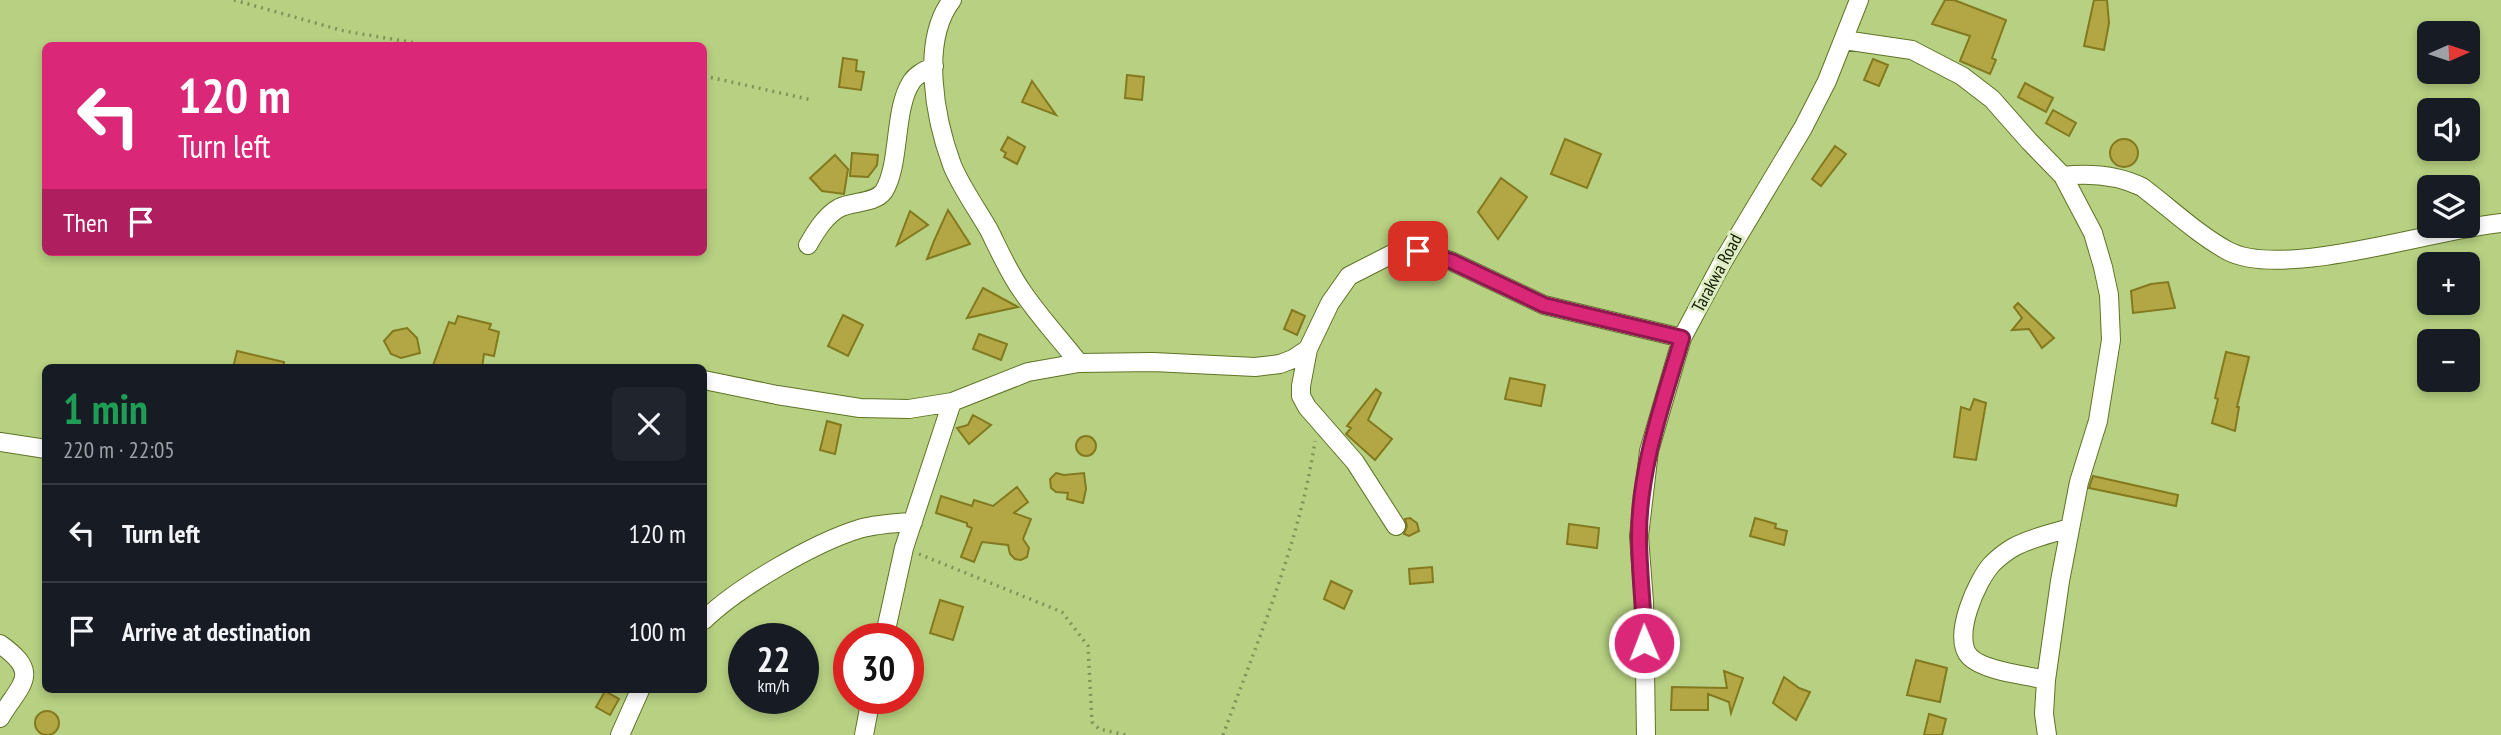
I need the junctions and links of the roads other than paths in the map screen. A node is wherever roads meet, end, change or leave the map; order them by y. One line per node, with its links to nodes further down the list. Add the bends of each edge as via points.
1 (952, 0): 4 (street, via 941,16)
2 (1859, 0): 3 (street, Tarakwa Road)
3 (1844, 40): 5 (street, via 1912,50 1962,76 1993,99); 8 (street, Tarakwa Road, via 1803,128 1721,263)
4 (934, 66): 7 (street, via 918,74 907,92 883,193 841,207); 10 (street, via 942,132 953,168 1021,290)
5 (2063, 176): 6 (street, via 2089,173 2133,183 2230,252 2261,260 2347,252); 17 (street, via 2100,256 2109,295 2111,341 2098,421)
6 (2501, 223)
7 (807, 245)
8 (1682, 338): 9 (street, via 1544,305 1451,261 1400,250 1349,276); 27 (street, Tarakwa Road, via 1649,451 1642,498 1639,536)
9 (1308, 349): 10 (street, via 1280,364 1255,367); 16 (street, via 1301,396 1355,462)
10 (1079, 363): 12 (street, via 1028,372)
11 (707, 381): 12 (street, via 860,408 909,410)
12 (953, 402): 15 (street)
13 (0, 442): 14 (street)
14 (42, 448)
15 (913, 522): 18 (street, via 860,528 822,543); 19 (street)
16 (1396, 526)
17 (2069, 528): 21 (street); 21 (street, via 2014,547 1992,564 1978,586 1963,628 1967,655 1980,664)
18 (707, 617)
19 (888, 623)
20 (0, 644): 24 (street, via 21,661 25,671 23,684)
21 (2046, 680): 28 (street)
22 (639, 693): 25 (street)
23 (868, 714): 26 (street)
24 (0, 718)
25 (620, 735)
26 (864, 735)
27 (1646, 735)
28 (2047, 735)

